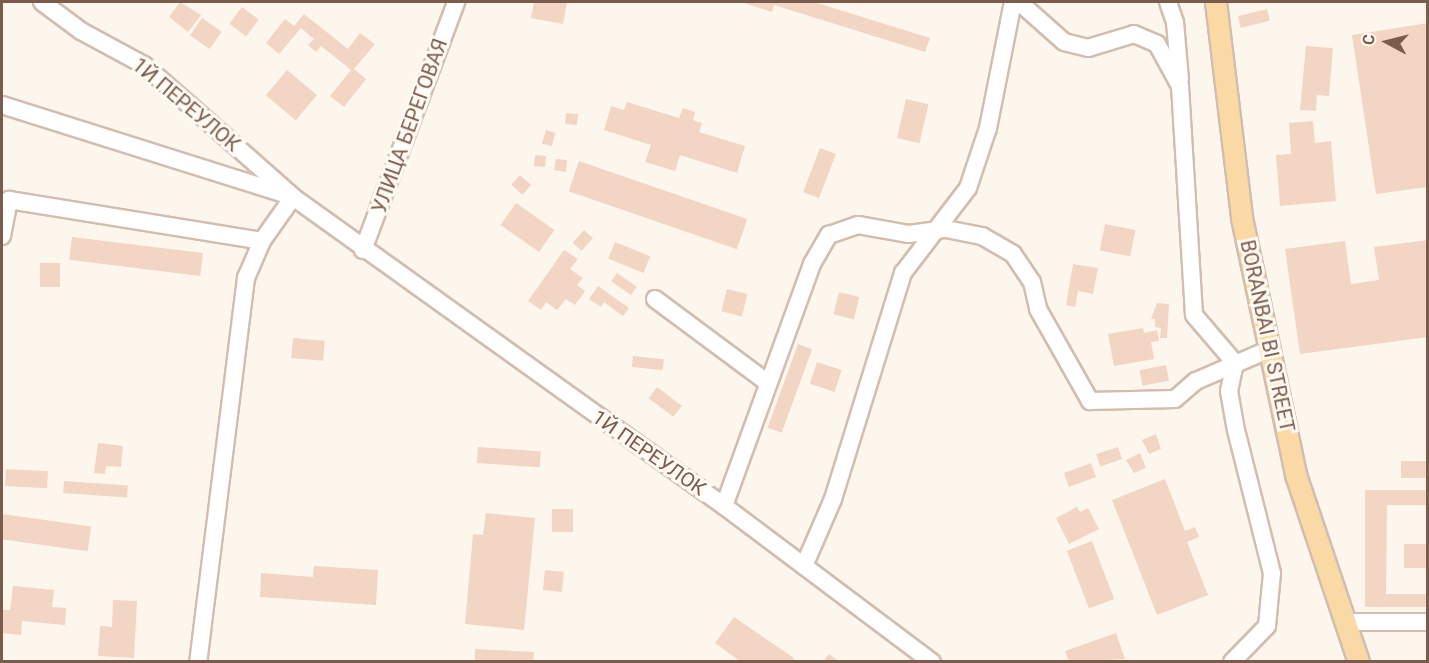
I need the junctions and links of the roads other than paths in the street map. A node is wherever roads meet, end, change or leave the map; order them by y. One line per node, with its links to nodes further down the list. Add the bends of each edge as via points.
1 (42, 2): 10 (street, 1Й ПЕРЕУЛОК, via 81,31 144,65)
2 (456, 2): 14 (street, УЛИЦА БЕРЕГОВАЯ)
3 (1013, 2): 11 (street, via 988,128 968,188)
4 (1019, 2): 7 (street)
5 (1168, 2): 8 (street, via 1175,22)
6 (1216, 2): 16 (main road, BORANBAI BI STREET, via 1242,218)
7 (1041, 8): 8 (street, via 1064,42 1088,48 1134,34 1157,44)
8 (1180, 86): 17 (street, via 1194,315)
9 (2, 105): 10 (street)
10 (293, 197): 13 (street); 14 (street, 1Й ПЕРЕУЛОК)
11 (936, 229): 17 (street, via 982,236 1013,254 1032,282 1038,309 1090,401 1175,399 1196,381); 18 (street, via 909,234 858,225 829,235 812,264); 20 (street, via 903,273 833,499)
12 (2, 236): 13 (street, via 9,200)
13 (262, 241): 23 (street, via 246,278)
14 (363, 250): 19 (street, 1Й ПЕРЕУЛОК)
15 (655, 299): 18 (street)
16 (1270, 350): 17 (street); 21 (main road, BORANBAI BI STREET, via 1296,475)
17 (1235, 363): 25 (street, via 1229,391 1272,573 1267,626)
18 (768, 383): 19 (street)
19 (724, 506): 20 (street, 1Й ПЕРЕУЛОК)
20 (804, 566): 24 (street, 1Й ПЕРЕУЛОК)
21 (1346, 622): 22 (street); 26 (main road, BORANBAI BI STREET)
22 (1428, 622)
23 (198, 662)
24 (932, 662)
25 (1232, 662)
26 (1359, 662)

